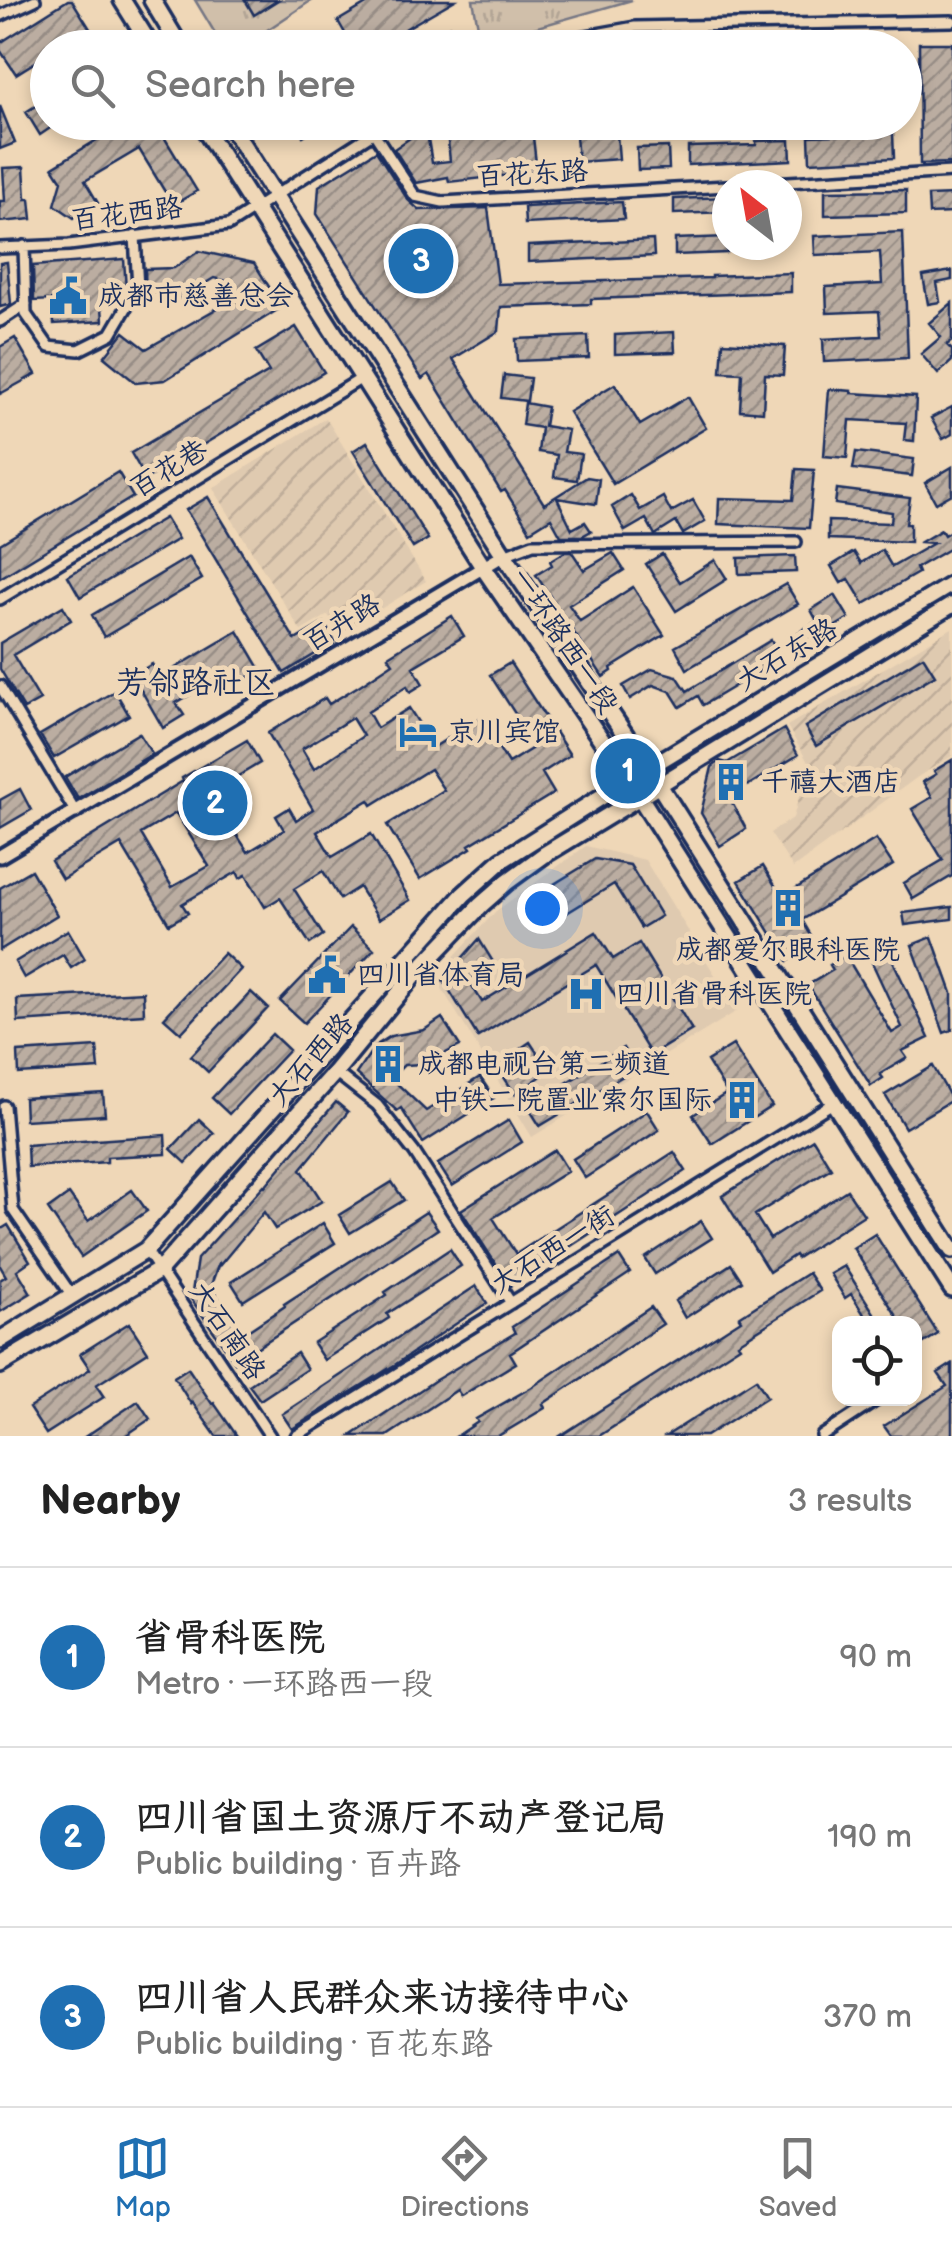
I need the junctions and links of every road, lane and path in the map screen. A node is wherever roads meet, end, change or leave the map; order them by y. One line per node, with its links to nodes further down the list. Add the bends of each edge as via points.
1 (35, 0): 4 (street)
2 (122, 0): 6 (main road)
3 (152, 0): 7 (main road)
4 (0, 16)
5 (952, 21): 8 (street)
6 (141, 30)
7 (171, 30)
8 (618, 30)
9 (211, 140): 17 (main road, 一环路西一段)
10 (239, 140): 16 (main road, 一环路西一段)
11 (363, 140): 16 (street, 百花西路)
12 (379, 140): 15 (street, 百花东路, via 415,196 443,202)
13 (952, 172): 14 (street)
14 (802, 181)
15 (712, 187)
16 (274, 198): 17 (street, 百花西路); 25 (main road, 一环路西一段)
17 (255, 210): 18 (street, 百花西路, via 229,225); 23 (main road, 一环路西一段)
18 (135, 236): 19 (street, 百花西路); 21 (street, via 138,288 111,334 78,350 49,347)
19 (24, 246): 20 (street, 百花西路); 21 (street)
20 (0, 248)
21 (26, 304): 22 (street)
22 (0, 321)
23 (362, 378): 26 (main road, 一环路西一段); 28 (street, 百花巷)
24 (796, 542): 25 (street, via 532,544)
25 (504, 555): 26 (street, 百卉路); 31 (main road, 一环路西一段)
26 (483, 567): 32 (main road, 一环路西一段); 35 (street, 百卉路)
27 (952, 584): 31 (main road, 大石东路)
28 (0, 599)
29 (952, 606): 33 (main road, 大石东路)
30 (0, 686): 35 (street)
31 (648, 768): 32 (main road, 大石西路); 33 (main road, 一环路西一段)
32 (629, 780): 34 (main road, 一环路西一段); 40 (main road, 大石西路, via 502,860 463,895)
33 (660, 785): 34 (main road, 大石西路); 41 (main road, 一环路西一段)
34 (640, 797): 37 (main road, 大石西路, via 534,862 481,905); 38 (main road, 一环路西一段)
35 (76, 813): 36 (street, 百卉路)
36 (0, 856)
37 (335, 1072): 42 (main road, 大石西路); 45 (street, via 377,1105 414,1152)
38 (833, 1103): 43 (main road, 一环路西一段); 45 (street, 大石西一街)
39 (4, 1106): 44 (street, via 13,1210)
40 (146, 1250): 42 (street, 大石南路); 44 (main road, 大石西路)
41 (952, 1250)
42 (160, 1270): 47 (main road, 大石西路); 49 (street, 大石南路)
43 (952, 1289)
44 (73, 1297): 46 (main road, 大石西路)
45 (511, 1302): 50 (street, 大石西一街)
46 (0, 1340)
47 (0, 1365)
48 (868, 1406): 51 (street)
49 (270, 1436)
50 (296, 1436)
51 (822, 1436)

